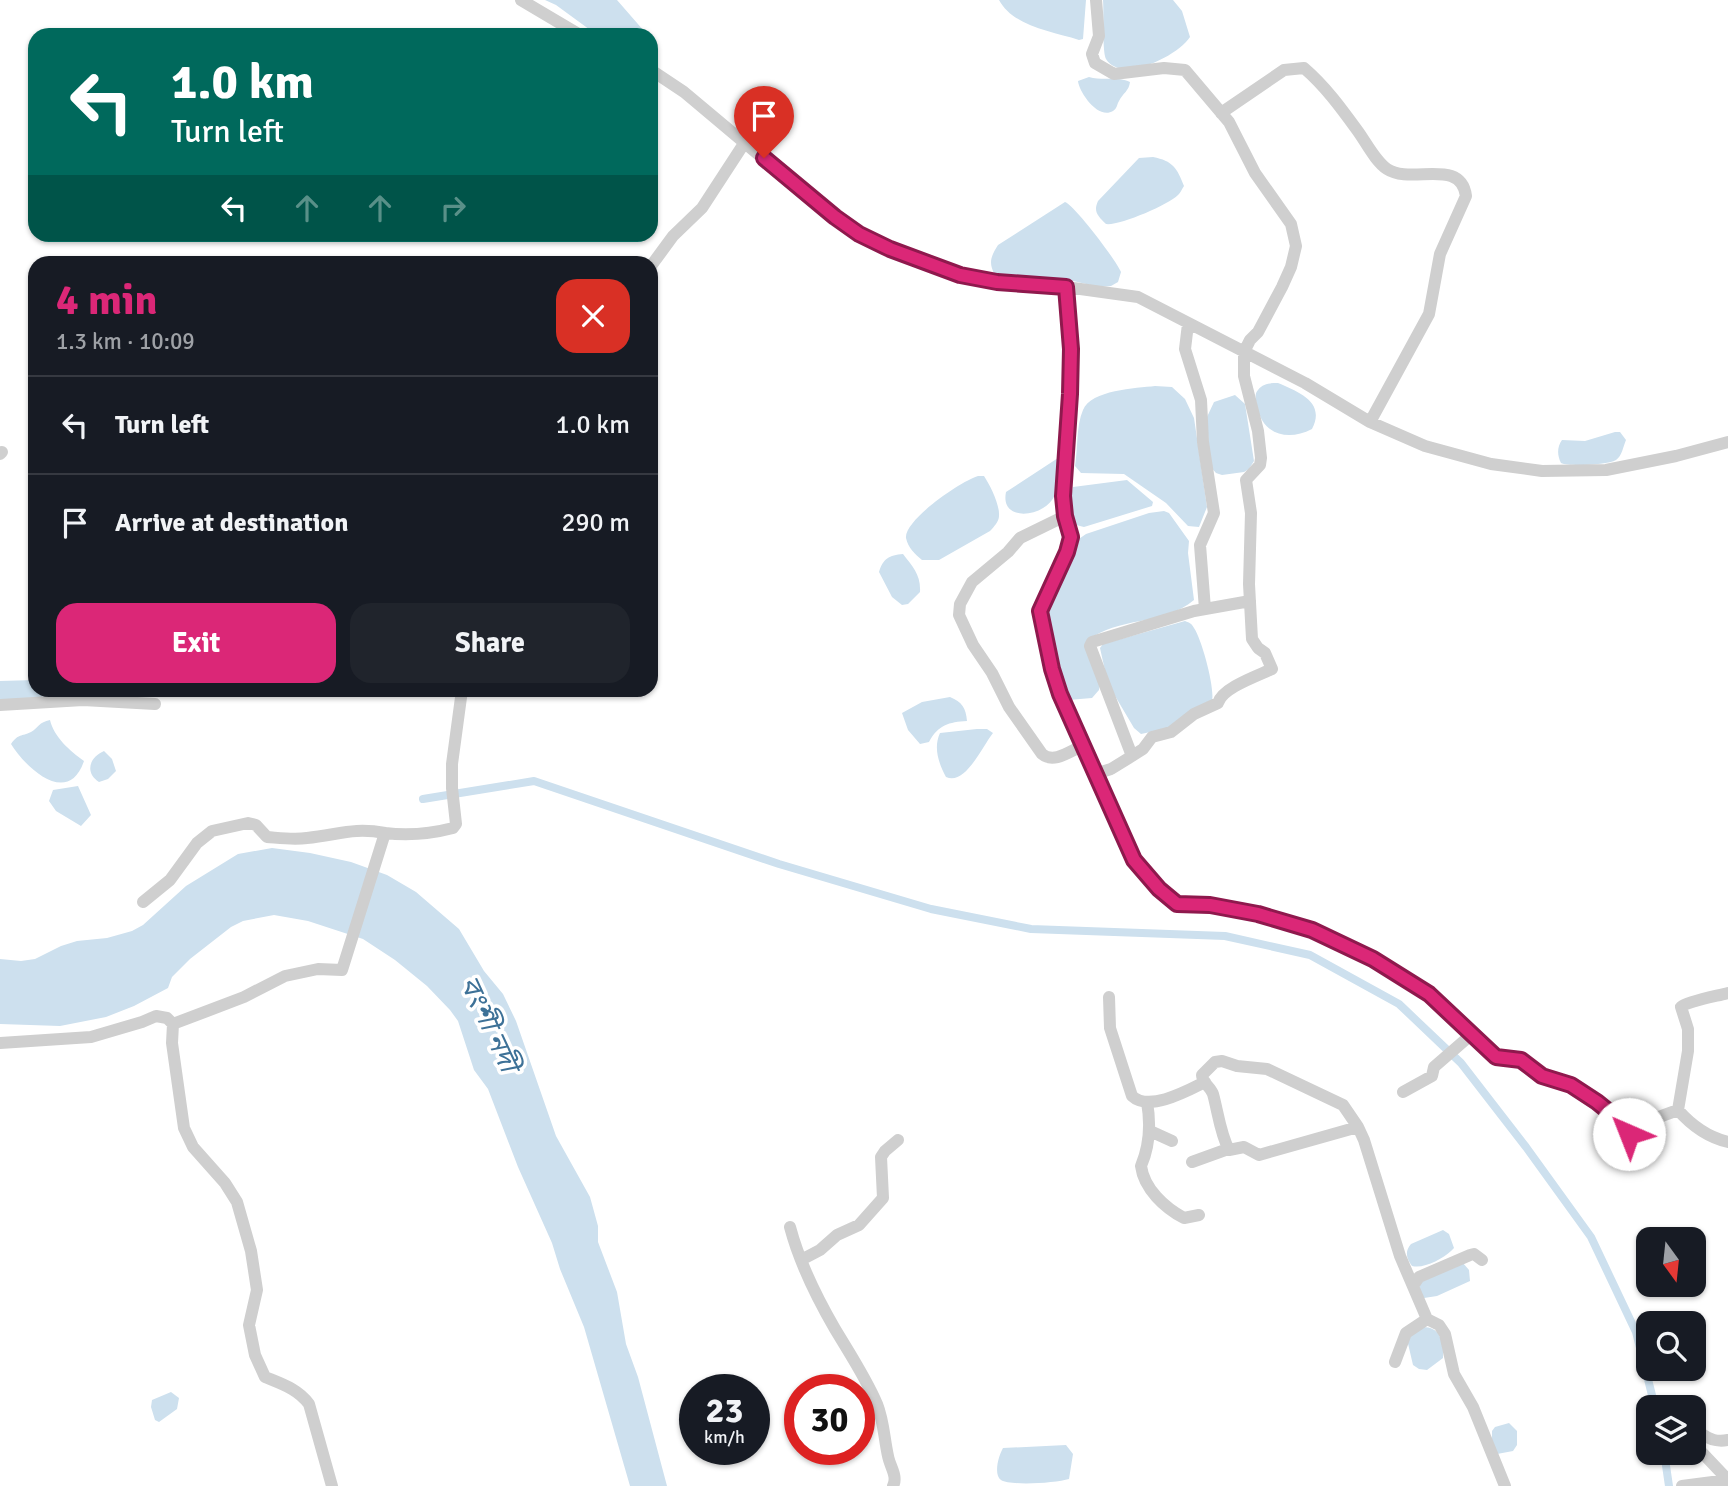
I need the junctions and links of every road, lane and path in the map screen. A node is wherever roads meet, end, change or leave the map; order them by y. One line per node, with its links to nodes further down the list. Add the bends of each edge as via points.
1 (521, 0): 3 (street)
2 (1096, 0): 5 (street, via 1099,36 1092,54 1095,63 1114,74 1185,70)
3 (568, 28)
4 (658, 75): 6 (street)
5 (1221, 113): 10 (street, via 1291,224 1296,246 1282,287); 11 (street, via 1284,70 1304,68 1323,85 1384,167 1401,174 1450,173 1465,188 1440,254 1429,314)
6 (745, 142): 7 (street, via 702,208); 8 (street, via 835,217 890,249 960,275)
7 (658, 256)
8 (1066, 287): 9 (street, via 1138,297); 13 (street, via 1071,349)
9 (1188, 324): 10 (street); 15 (street, via 1185,349 1201,400 1214,513 1200,545)
10 (1244, 352): 11 (street); 14 (street, via 1244,376 1261,458 1246,480 1251,513)
11 (1370, 422): 12 (street, via 1467,458 1542,471 1606,470)
12 (1728, 442)
13 (1065, 516): 19 (street, via 1071,537 1040,611 1052,669); 19 (street, via 1020,538 972,582 959,615 1009,706 1042,754 1053,759)
14 (1250, 601): 15 (street); 20 (street, via 1252,639 1272,669 1231,689 1214,706 1194,714 1171,732 1152,737)
15 (1205, 609): 20 (street, via 1090,646)
16 (461, 697): 22 (street, via 452,764 456,824 412,835)
17 (155, 704): 18 (street, via 83,700)
18 (0, 705)
19 (1083, 746): 21 (street)
20 (1132, 756): 21 (street)
21 (1095, 774): 27 (street, via 1134,860 1171,901 1258,914 1312,930 1412,982)
22 (384, 836): 23 (street, via 367,829 305,839 280,838 267,836 248,823 212,831 197,843 170,880); 26 (street, via 342,970 318,969 285,976)
23 (143, 902)
24 (1728, 993): 32 (street, via 1681,1007 1688,1051)
25 (1109, 997): 31 (street, via 1110,1028 1132,1096)
26 (173, 1024): 28 (street, via 156,1016 91,1037); 53 (street, via 184,1128 193,1147 237,1202 251,1251 257,1290 248,1325 255,1355 265,1377 291,1388 309,1404)
27 (1471, 1036): 30 (street, via 1437,1064 1432,1076); 34 (street, via 1496,1057 1521,1060 1542,1076 1579,1090)
28 (0, 1043)
29 (1205, 1082): 31 (street, via 1170,1099); 33 (street, via 1202,1075 1215,1062 1267,1069 1343,1105); 39 (street)
30 (1403, 1092)
31 (1147, 1102): 35 (street)
32 (1678, 1110): 34 (street); 38 (street, via 1699,1130)
33 (1358, 1127): 39 (street, via 1259,1155 1244,1147); 46 (street)
34 (1629, 1128): 40 (street)
35 (1150, 1131): 37 (street); 42 (street, via 1141,1166 1148,1186 1180,1216)
36 (898, 1140): 44 (street, via 881,1157 883,1198 879,1203 859,1225)
37 (1172, 1140)
38 (1728, 1142)
39 (1228, 1149): 41 (street)
40 (1640, 1157)
41 (1192, 1162)
42 (1199, 1215)
43 (790, 1227): 44 (street)
44 (801, 1260): 54 (street, via 876,1402 896,1478)
45 (1482, 1260): 46 (street, via 1470,1255 1419,1278)
46 (1413, 1286): 47 (street)
47 (1427, 1319): 48 (street, via 1406,1333); 55 (street, via 1445,1334 1454,1374 1473,1407)
48 (1395, 1362)
49 (1706, 1437): 50 (street)
50 (1728, 1440)
51 (1706, 1458): 52 (street)
52 (1726, 1482): 56 (street)
53 (332, 1486)
54 (893, 1486)
55 (1505, 1486)
56 (1682, 1486)

